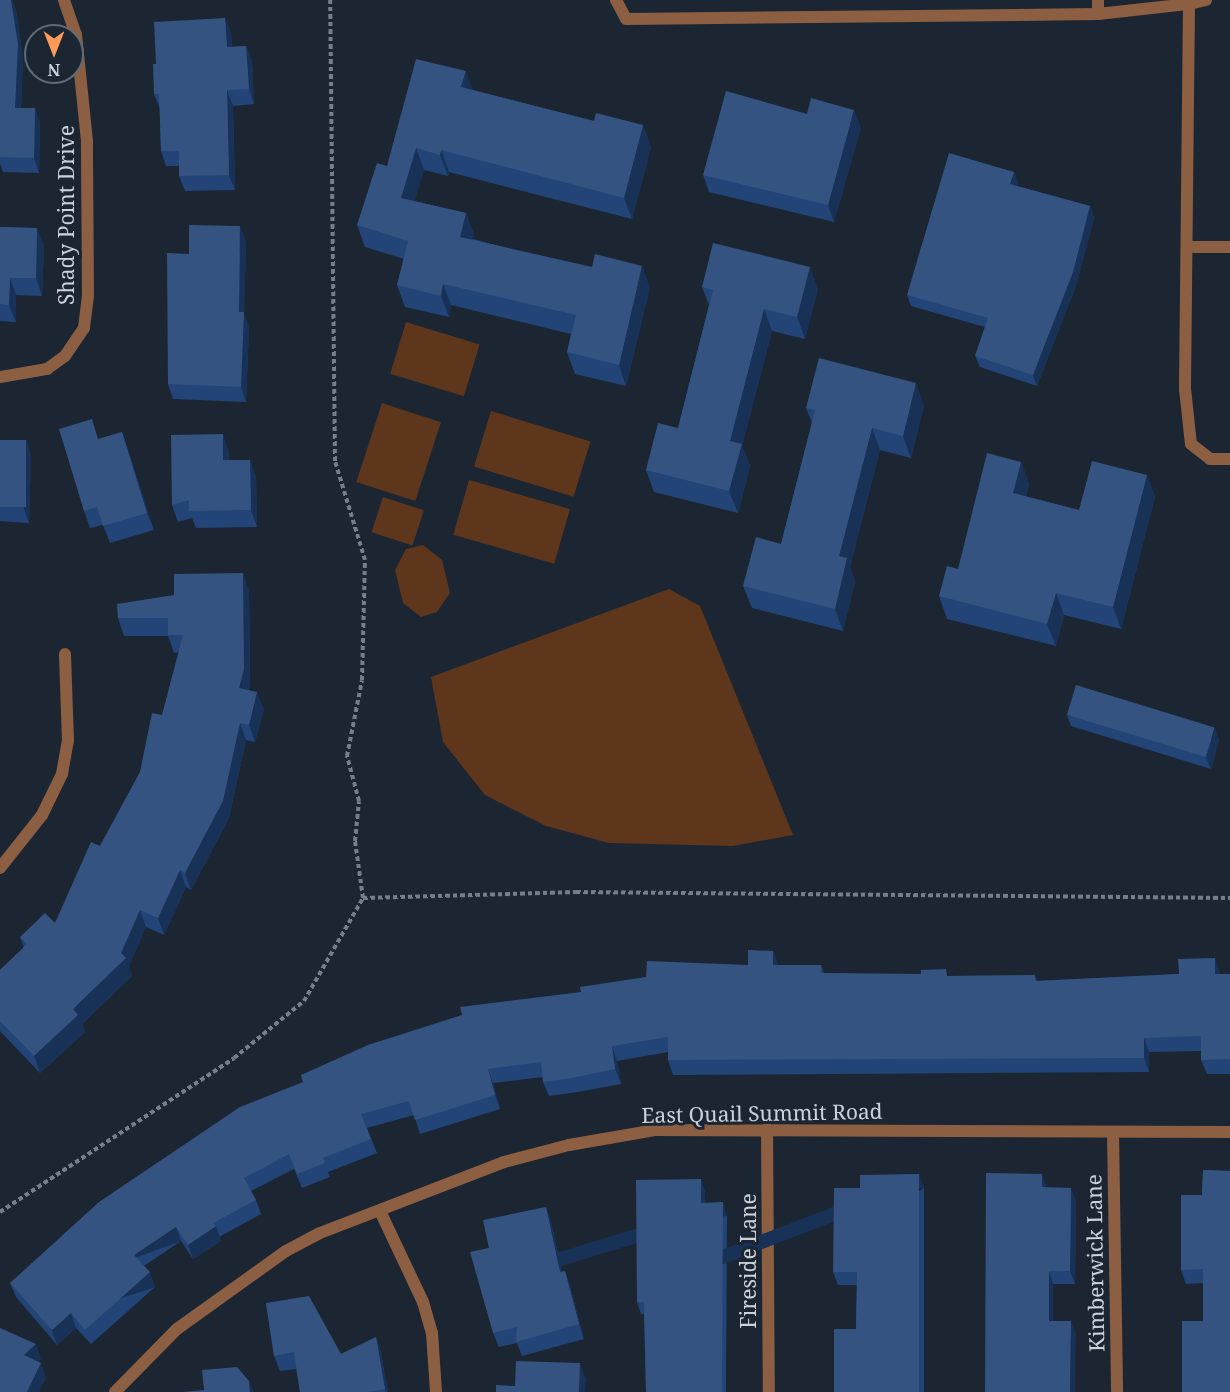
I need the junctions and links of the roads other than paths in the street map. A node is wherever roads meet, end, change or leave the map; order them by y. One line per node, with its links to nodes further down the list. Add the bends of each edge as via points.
1 (64, 0): 9 (street, Shady Point Drive, via 76,35 87,141 88,296 84,328 65,356 47,369)
2 (616, 0): 6 (street, via 626,19)
3 (1098, 0): 6 (street)
4 (1206, 0): 5 (street)
5 (1189, 4): 6 (street); 8 (street)
6 (1098, 14)
7 (1230, 247): 8 (street)
8 (1187, 248): 10 (street, via 1185,389 1191,444 1210,459)
9 (0, 377)
10 (1230, 459)
11 (65, 654): 12 (street, via 68,741 62,774 42,814)
12 (0, 868)
13 (767, 1129): 14 (street, East Quail Summit Road); 16 (street, East Quail Summit Road, via 655,1130 569,1145 504,1162); 19 (street, Fireside Lane)
14 (1113, 1132): 15 (street, East Quail Summit Road); 20 (street, Kimberwick Lane)
15 (1230, 1132)
16 (380, 1211): 17 (street, East Quail Summit Road, via 320,1233 224,1292 177,1329); 18 (street, via 423,1302 432,1334)
17 (114, 1392)
18 (436, 1392)
19 (769, 1392)
20 (1117, 1392)

